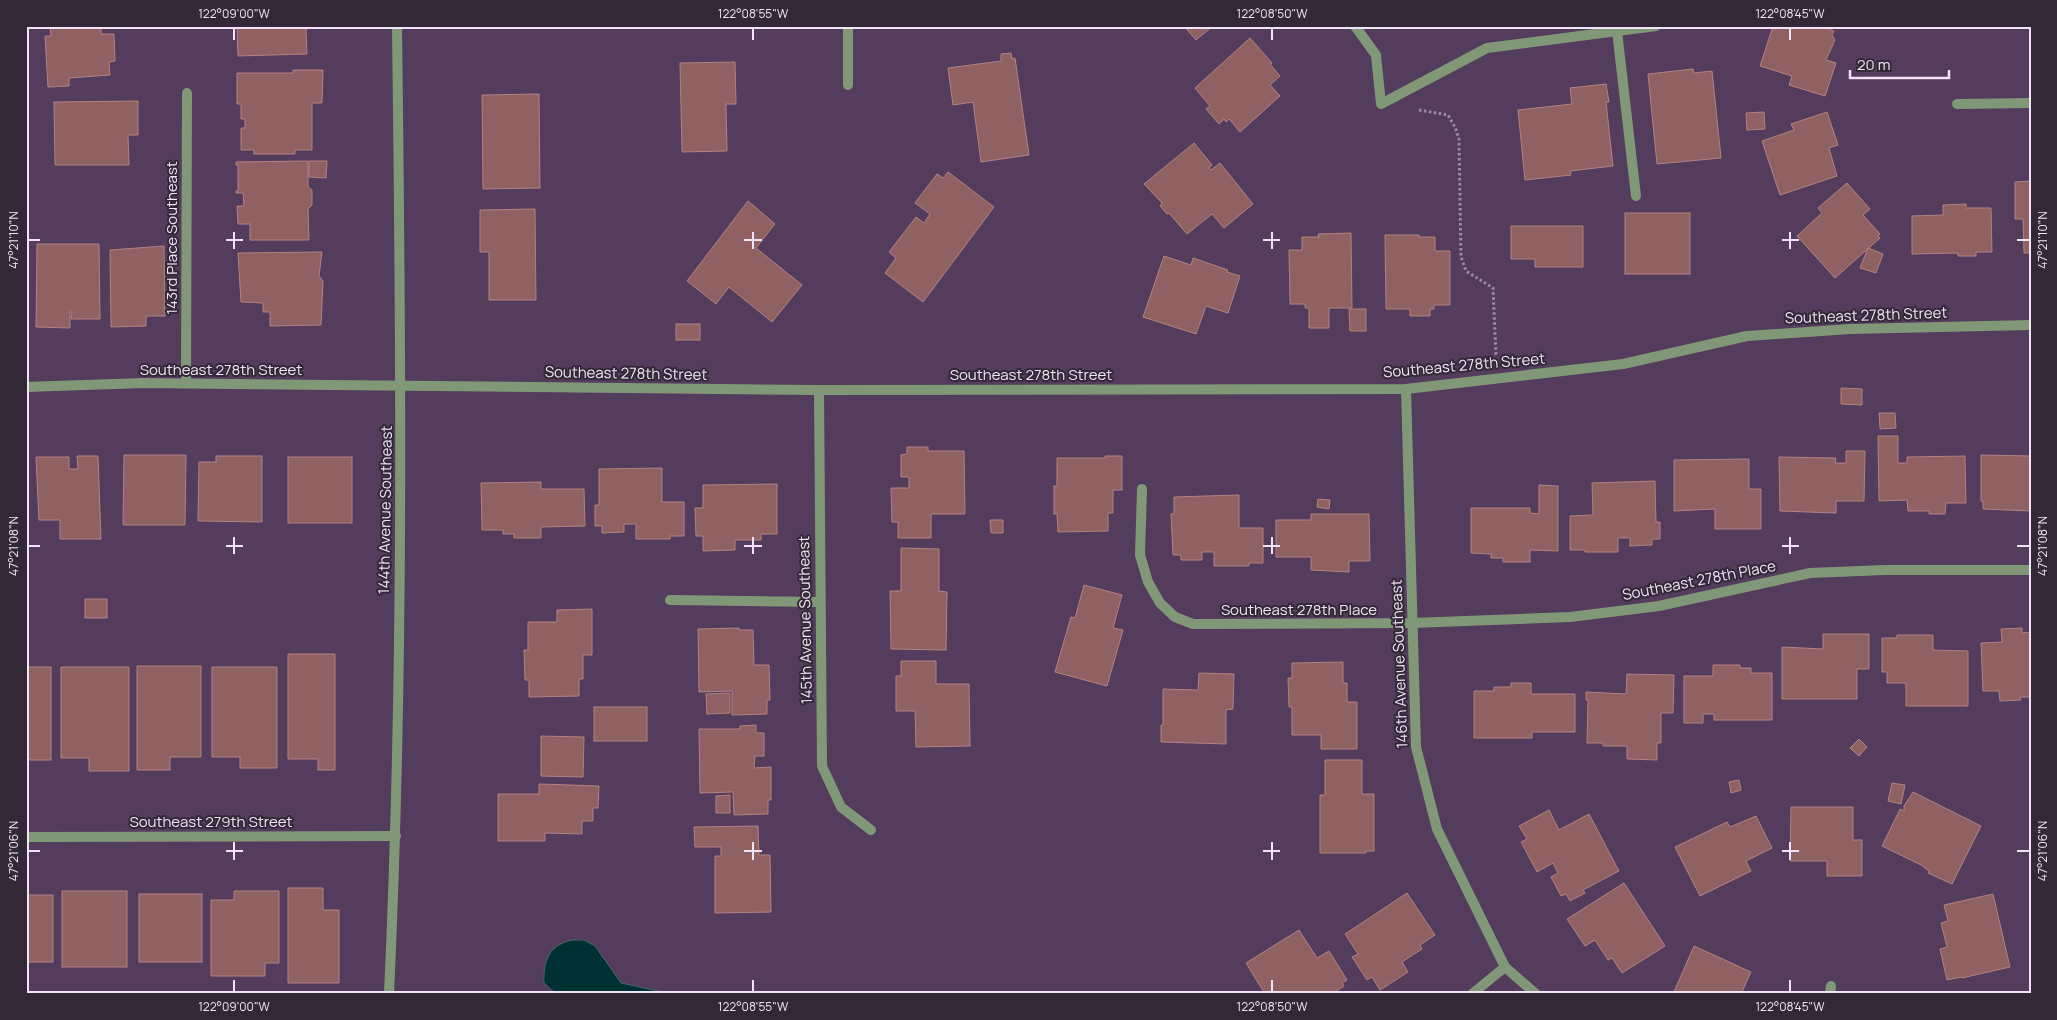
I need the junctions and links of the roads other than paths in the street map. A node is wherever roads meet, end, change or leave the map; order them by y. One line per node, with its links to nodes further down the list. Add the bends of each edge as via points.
1 (397, 26): 13 (street, 144th Avenue Southeast)
2 (848, 26): 6 (street)
3 (1355, 26): 5 (street, via 1376,55 1381,104 1487,48)
4 (1656, 26): 5 (street)
5 (1617, 31): 10 (street)
6 (848, 85)
7 (187, 93): 12 (street, 143rd Place Southeast)
8 (2031, 103): 9 (street)
9 (1957, 104)
10 (1636, 196)
11 (2031, 325): 15 (street, Southeast 278th Street, via 1850,329 1747,336 1623,364)
12 (186, 383): 13 (street, Southeast 278th Street); 14 (street, Southeast 278th Street)
13 (402, 385): 16 (street, Southeast 278th Street); 23 (street, 144th Avenue Southeast)
14 (26, 387)
15 (1406, 389): 16 (street, Southeast 278th Street); 21 (street, 146th Avenue Southeast)
16 (819, 390): 20 (street, 145th Avenue Southeast)
17 (1142, 489): 21 (street, Southeast 278th Place, via 1140,555 1148,582 1160,604 1175,617 1193,624)
18 (2031, 570): 21 (street, Southeast 278th Place, via 1810,573 1660,606 1570,617)
19 (670, 600): 20 (street)
20 (820, 602): 22 (street, 145th Avenue Southeast, via 822,766 841,807)
21 (1412, 623): 25 (street, 146th Avenue Southeast, via 1416,747 1437,829)
22 (872, 830)
23 (396, 836): 24 (street, Southeast 279th Street); 26 (street, 144th Avenue Southeast)
24 (26, 837)
25 (1505, 967): 27 (street); 28 (street)
26 (389, 994)
27 (1472, 994)
28 (1536, 994)

